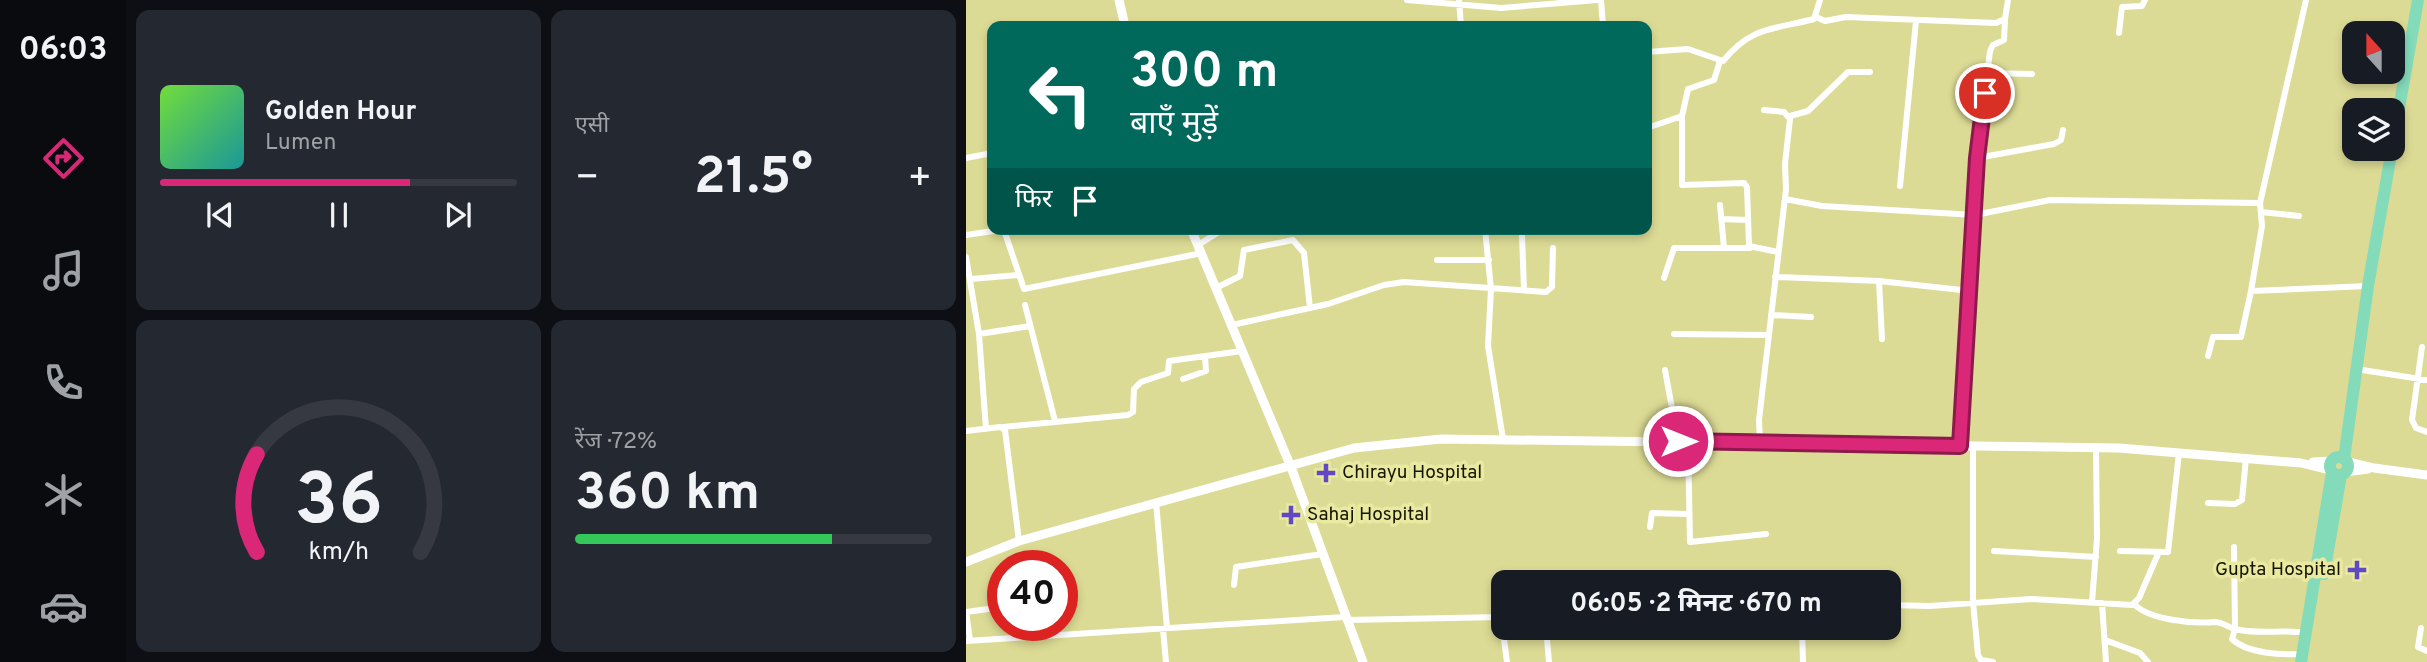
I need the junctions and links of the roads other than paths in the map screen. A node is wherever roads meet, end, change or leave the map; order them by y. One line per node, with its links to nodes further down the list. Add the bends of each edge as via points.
1 (1119, 0): 12 (street)
2 (1407, 0): 9 (street)
3 (1599, 0): 9 (street, via 1501,8); 14 (street)
4 (1820, 0): 10 (street)
5 (2008, 0): 11 (street)
6 (2145, 0): 16 (street, via 2141,6 2122,7)
7 (2306, 0): 32 (street)
8 (2418, 0): 59 (highway)
9 (1459, 2): 13 (street)
10 (1816, 16): 15 (street, via 1825,21 1846,17); 18 (street, via 1759,30)
11 (2005, 19): 15 (street, via 1996,23); 20 (street, via 2004,40 1992,47)
12 (1124, 21)
13 (1461, 21)
14 (1602, 21)
15 (1916, 21): 30 (street)
16 (2119, 33)
17 (1652, 52): 18 (street, via 1688,49)
18 (1720, 61): 23 (street, via 1714,79 1688,89)
19 (1870, 72): 24 (street, via 1848,72 1808,111)
20 (1988, 73): 21 (street); 29 (street)
21 (2032, 74)
22 (1764, 110): 24 (street)
23 (1682, 116): 25 (street); 38 (street, via 1682,185 1744,183)
24 (1790, 116): 31 (street)
25 (1652, 126)
26 (2063, 131): 29 (street, via 2054,144)
27 (987, 154): 28 (street)
28 (966, 158)
29 (1977, 158): 35 (street)
30 (1900, 186)
31 (1784, 199): 35 (street, via 1822,206); 50 (street)
32 (2260, 203): 34 (street); 35 (street, via 2050,200)
33 (1720, 205): 37 (street)
34 (2261, 212): 36 (street); 64 (street)
35 (1975, 215): 63 (street)
36 (2299, 215)
37 (1721, 219): 38 (street); 47 (street)
38 (1748, 220): 48 (street)
39 (987, 232): 40 (street)
40 (966, 235)
41 (1006, 235): 54 (street)
42 (1194, 235): 49 (street)
43 (1217, 235): 49 (street)
44 (1486, 235): 53 (street)
45 (1522, 235): 62 (street)
46 (1553, 248): 62 (street, via 1551,289)
47 (1724, 248): 48 (street); 56 (street, via 1674,248)
48 (1751, 248): 50 (street)
49 (1200, 249): 54 (street, via 1027,289 1021,287); 60 (street)
50 (1778, 252): 55 (street)
51 (966, 257): 57 (street)
52 (1437, 260): 53 (street)
53 (1489, 260): 61 (street)
54 (1018, 275): 57 (street)
55 (1775, 277): 58 (street); 67 (street)
56 (1664, 278)
57 (971, 279): 71 (street)
58 (1879, 281): 63 (street); 74 (street)
59 (2368, 286): 64 (street); 79 (highway)
60 (1216, 288): 66 (street, via 1240,276 1244,250 1293,240 1304,253); 70 (street)
61 (1491, 289): 62 (street); 66 (street, via 1395,283); 89 (street, via 1488,346)
62 (1524, 290)
63 (1970, 291): 92 (street)
64 (2251, 291): 77 (street, via 2241,337 2213,337)
65 (1025, 305): 69 (street)
66 (1310, 308): 70 (street)
67 (1771, 315): 68 (street); 73 (street)
68 (1811, 317)
69 (1030, 326): 71 (street); 84 (street)
70 (1231, 326): 76 (street)
71 (979, 334): 86 (street)
72 (1674, 334): 73 (street)
73 (1769, 335): 91 (street)
74 (1882, 339)
75 (2421, 347): 81 (street)
76 (1242, 351): 78 (street); 98 (street)
77 (2208, 356)
78 (1205, 357): 82 (street, via 1206,371); 84 (street, via 1169,361 1168,373 1138,384 1132,391 1131,414)
79 (2356, 369): 81 (street); 97 (highway)
80 (1665, 370): 90 (street)
81 (2417, 378): 83 (street); 88 (street, via 2412,420 2416,428)
82 (1183, 379)
83 (2427, 380)
84 (1055, 421): 85 (street)
85 (1003, 427): 86 (street); 105 (street)
86 (986, 429): 87 (street)
87 (966, 431)
88 (2427, 432)
89 (1503, 439): 90 (street); 98 (street, via 1394,441)
90 (1683, 441): 91 (street); 102 (street)
91 (1760, 442): 92 (street)
92 (1960, 446): 93 (street)
93 (1972, 446): 94 (street); 114 (street)
94 (2096, 447): 95 (street); 111 (street)
95 (2179, 453): 96 (street); 110 (street, via 2170,550)
96 (2246, 458): 97 (street); 101 (street, via 2242,500)
97 (2338, 466): 99 (street); 126 (highway); 133 (highway)
98 (1291, 467): 100 (street); 109 (street)
99 (2427, 475)
100 (1156, 502): 105 (street); 123 (street)
101 (2208, 503)
102 (1688, 514): 103 (street, via 1652,513); 104 (street, via 1690,542)
103 (1650, 527)
104 (1766, 534)
105 (1019, 541): 112 (street)
106 (2234, 547): 125 (street)
107 (1994, 551): 111 (street)
108 (2120, 551): 110 (street)
109 (1322, 554): 113 (street, via 1236,567); 122 (street)
110 (2158, 554): 117 (street)
111 (2096, 557): 115 (street)
112 (966, 562)
113 (1234, 586)
114 (1973, 602): 115 (street); 118 (street); 139 (street, via 1978,655)
115 (2092, 602): 116 (street)
116 (2102, 603): 117 (street); 130 (street)
117 (2134, 604): 125 (street, via 2145,614 2219,622)
118 (1901, 605)
119 (987, 609): 120 (street)
120 (966, 612): 131 (street)
121 (1491, 617): 122 (street)
122 (1345, 618): 123 (street); 135 (street)
123 (1165, 628): 131 (street); 134 (street)
124 (2421, 628): 132 (street, via 2418,647)
125 (2235, 629): 126 (street); 133 (street, via 2232,639 2244,647)
126 (2306, 633): 133 (highway)
127 (1505, 640): 136 (street)
128 (1547, 640): 137 (street)
129 (1803, 640): 138 (street)
130 (2105, 640): 140 (street); 141 (street, via 2140,653)
131 (968, 641)
132 (2427, 652)
133 (2304, 660)
134 (1166, 662)
135 (1363, 662)
136 (1507, 662)
137 (1549, 662)
138 (1804, 662)
139 (1993, 662)
140 (2106, 662)
141 (2147, 662)

